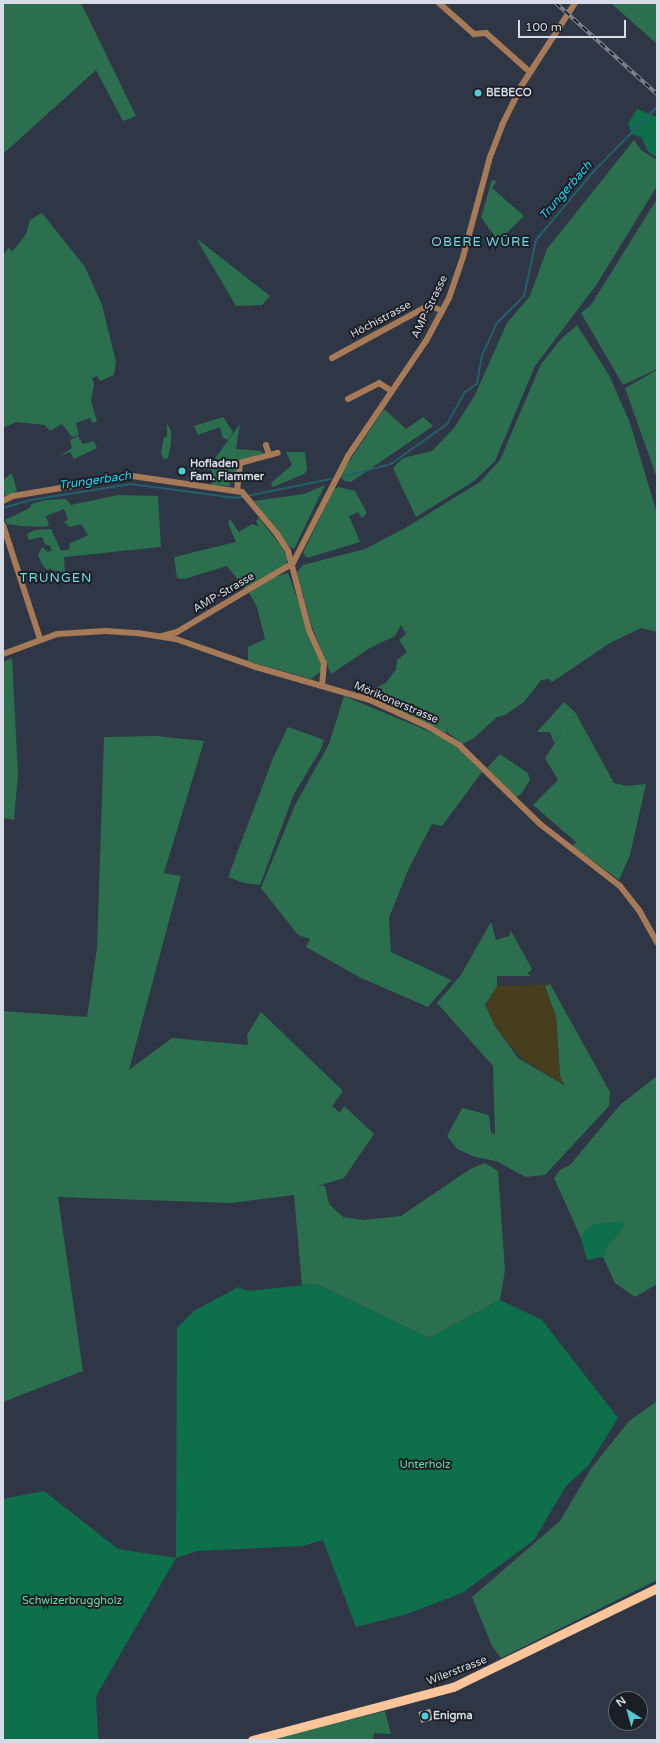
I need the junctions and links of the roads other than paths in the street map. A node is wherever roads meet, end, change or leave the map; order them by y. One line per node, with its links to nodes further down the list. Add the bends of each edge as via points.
1 (439, 3): 3 (street, via 474,34 486,33)
2 (575, 3): 3 (street, AMP-Strasse)
3 (530, 72): 4 (street, AMP-Strasse, via 495,143 463,257)
4 (442, 311): 5 (street, Höchistrasse, via 431,306 424,308); 6 (street, AMP-Strasse, via 426,341)
5 (332, 358)
6 (392, 391): 7 (street, via 379,383); 14 (street, AMP-Strasse, via 348,456)
7 (348, 399)
8 (266, 445): 10 (street)
9 (278, 453): 10 (street)
10 (269, 455): 11 (street, via 239,464)
11 (239, 491): 12 (street, via 132,476 13,496); 14 (street, via 249,499 277,534)
12 (3, 501)
13 (3, 525): 16 (street)
14 (293, 563): 15 (street, AMP-Strasse, via 178,632); 18 (street, via 292,573 307,623 324,663)
15 (162, 636): 16 (street, Mörikonerstrasse, via 106,631); 18 (street, Mörikonerstrasse)
16 (40, 638): 17 (street, Mörikonerstrasse)
17 (3, 654)
18 (322, 686): 19 (street, Mörikonerstrasse, via 370,700 429,727 459,745 540,824 620,886 639,910)
19 (657, 942)
20 (657, 1588): 21 (main road, Wilerstrasse, via 453,1687)
21 (252, 1740)

